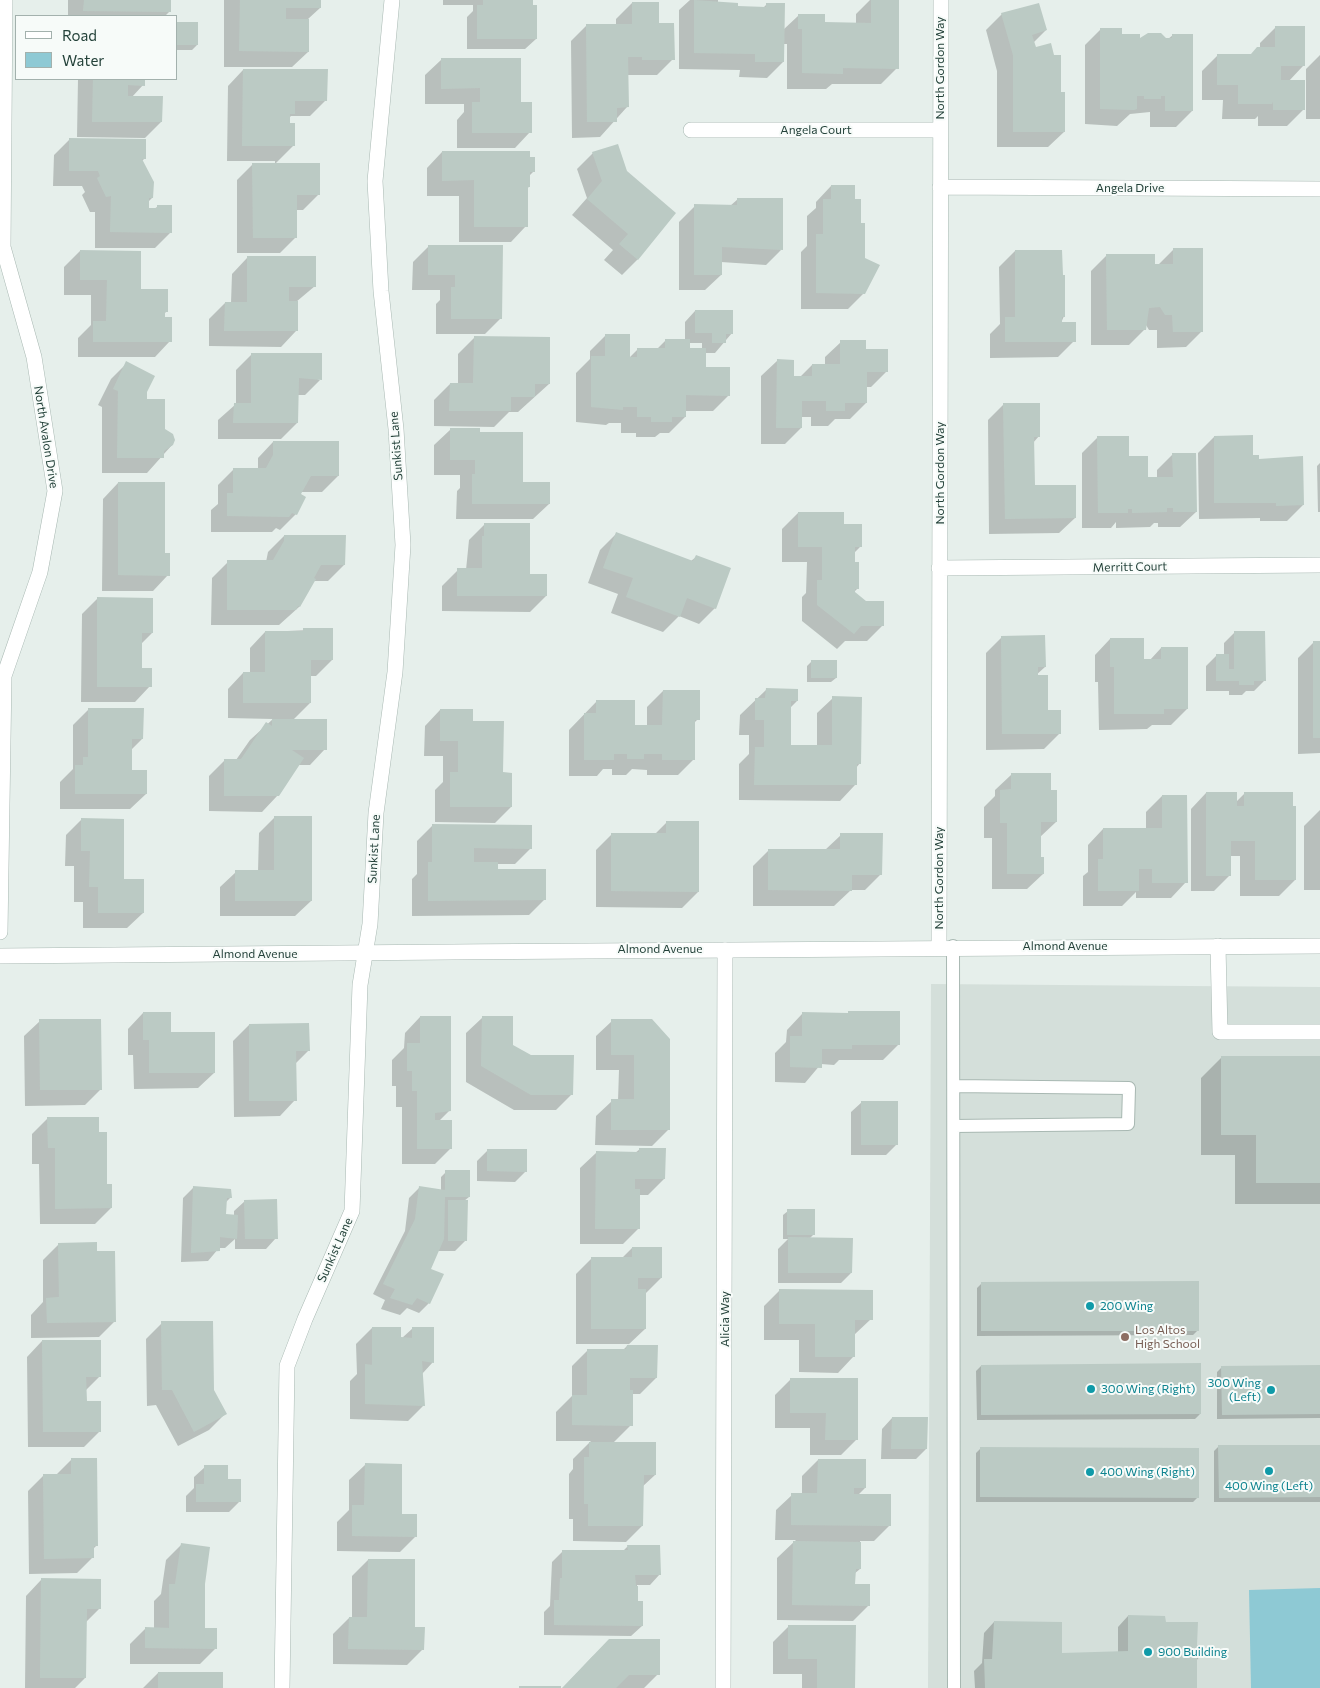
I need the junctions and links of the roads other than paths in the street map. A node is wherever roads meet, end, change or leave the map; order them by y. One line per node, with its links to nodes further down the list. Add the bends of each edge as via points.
1 (5, 0): 10 (street, North Avalon Drive, via 3,247 34,357 56,491 40,572 4,676)
2 (392, 0): 15 (street, Sunkist Lane, via 375,181 403,545 395,672 376,813)
3 (940, 0): 5 (street, North Gordon Way)
4 (691, 130): 5 (street, Angela Court)
5 (940, 130): 6 (street, North Gordon Way)
6 (940, 188): 7 (street, Angela Drive); 9 (street, North Gordon Way)
7 (1320, 190)
8 (1320, 565): 9 (street, Merritt Court)
9 (939, 568): 11 (street, North Gordon Way)
10 (0, 932)
11 (946, 946): 12 (street, Almond Avenue); 14 (street, Almond Avenue); 18 (lane)
12 (1218, 946): 13 (street, Almond Avenue); 17 (street, via 1220,1032)
13 (1320, 946)
14 (725, 950): 15 (street, Almond Avenue, via 589,949); 21 (street, Alicia Way)
15 (366, 954): 16 (street, Almond Avenue); 20 (street, Sunkist Lane, via 360,985 352,1211 287,1366)
16 (0, 956)
17 (1320, 1032)
18 (954, 1086): 19 (lane); 19 (lane, via 1129,1088 1128,1124)
19 (954, 1126): 22 (lane)
20 (282, 1688)
21 (723, 1688)
22 (954, 1688)

